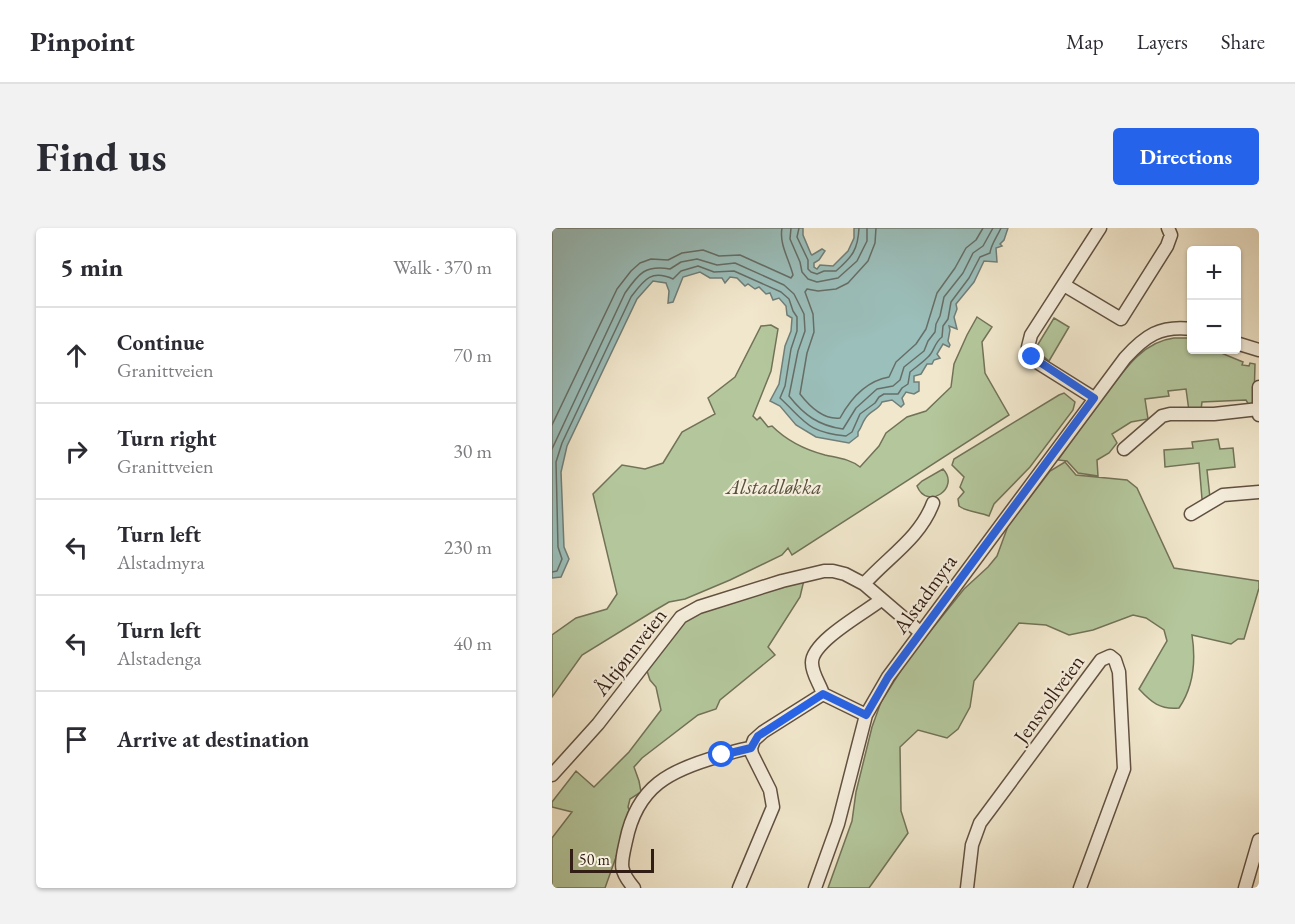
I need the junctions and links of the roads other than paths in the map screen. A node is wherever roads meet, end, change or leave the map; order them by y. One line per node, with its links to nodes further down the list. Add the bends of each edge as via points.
1 (1100, 228): 3 (street)
2 (1168, 228): 3 (street, via 1171,235 1167,246 1120,320)
3 (1064, 285): 8 (street, via 1031,335 1029,352 1035,361)
4 (1187, 329): 8 (street, Alstadmyra, via 1151,334 1125,358)
5 (1241, 345): 6 (street)
6 (1259, 350)
7 (1259, 387): 9 (street)
8 (1094, 398): 17 (street, Alstadmyra)
9 (1259, 409): 10 (street); 11 (street, via 1162,416)
10 (1259, 416)
11 (1124, 449)
12 (1259, 492): 14 (street, via 1223,495)
13 (933, 503): 15 (street, via 916,533)
14 (1191, 513)
15 (864, 584): 16 (street, Åltjønnveien); 21 (street, Åltjønnveien, via 845,574 824,571 690,611)
16 (881, 600): 17 (street, Åltjønnveien); 18 (street, via 823,641 813,655 814,674)
17 (920, 632): 19 (street, Alstadmyra)
18 (823, 694): 19 (street); 20 (street, via 758,736)
19 (866, 715): 25 (street, Alstadmyra, via 838,824)
20 (751, 748): 23 (street, via 687,765 649,792 630,828 621,864 623,875); 24 (street, via 770,790 773,807)
21 (552, 775)
22 (1259, 840): 28 (street)
23 (634, 888)
24 (739, 888)
25 (815, 888)
26 (967, 888): 27 (street, Jensvollveien, via 972,845 980,823 1101,660 1110,656 1119,672 1124,769)
27 (1080, 888)
28 (1245, 888)

